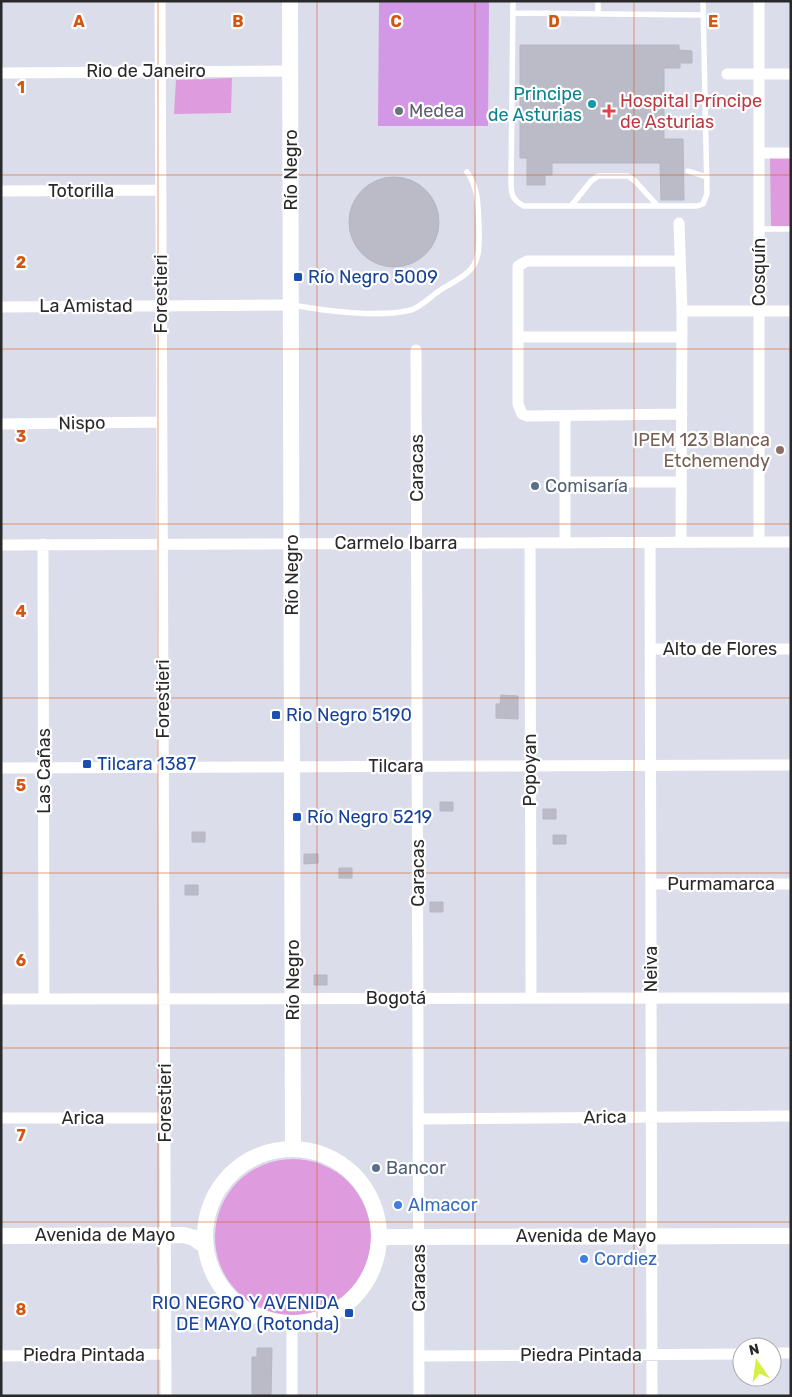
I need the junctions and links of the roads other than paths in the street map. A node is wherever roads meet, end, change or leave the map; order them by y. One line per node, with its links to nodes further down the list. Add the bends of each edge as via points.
1 (160, 1): 10 (street, Forestieri)
2 (290, 1): 11 (main road, Río Negro)
3 (513, 1): 7 (lane)
4 (598, 1): 8 (lane)
5 (703, 1): 9 (lane)
6 (759, 1): 14 (street, Cosquín)
7 (513, 13): 8 (lane); 24 (lane, via 512,197 524,206)
8 (598, 14): 9 (lane)
9 (703, 15): 20 (lane)
10 (160, 71): 11 (street, Rio de Janeiro); 12 (street, Rio de Janeiro); 21 (street, Forestieri)
11 (290, 71): 29 (main road, Río Negro)
12 (1, 73)
13 (726, 74): 14 (street)
14 (759, 74): 15 (street); 16 (street, Cosquín)
15 (791, 74)
16 (759, 153): 17 (street); 26 (street, Cosquín)
17 (791, 153)
18 (688, 171): 20 (lane)
19 (467, 172): 29 (lane, via 474,182 478,199 480,248 476,265 462,278 412,310 343,312)
20 (707, 177): 23 (lane, via 703,204)
21 (161, 190): 22 (street, Totorilla); 30 (street, Forestieri)
22 (1, 191)
23 (657, 205): 24 (lane); 24 (lane, via 628,176 598,176)
24 (571, 206)
25 (679, 223): 28 (street)
26 (759, 229): 27 (lane); 33 (street, Cosquín)
27 (791, 229)
28 (680, 260): 32 (street); 35 (street, via 522,263 517,270)
29 (291, 305): 30 (street, La Amistad); 54 (main road, Río Negro)
30 (162, 306): 31 (street, La Amistad); 40 (street, Forestieri)
31 (1, 307)
32 (682, 311): 33 (street); 36 (street)
33 (759, 311): 34 (street); 46 (street, Cosquín)
34 (791, 311)
35 (518, 337): 36 (street); 39 (street, via 519,410 528,416)
36 (682, 337): 38 (street)
37 (416, 350): 48 (street, Caracas)
38 (682, 414): 39 (street); 43 (street)
39 (565, 416): 42 (street)
40 (162, 422): 41 (street, Nispo); 53 (street, Forestieri)
41 (1, 424)
42 (565, 482): 43 (street); 50 (street)
43 (680, 482): 45 (street)
44 (650, 542): 45 (street, Carmelo Ibarra); 50 (street, Carmelo Ibarra); 55 (street, Neiva)
45 (681, 542): 46 (street, Carmelo Ibarra)
46 (759, 542): 47 (street, Carmelo Ibarra)
47 (791, 542)
48 (418, 543): 49 (street, Carmelo Ibarra); 54 (street, Carmelo Ibarra); 59 (street, Caracas)
49 (530, 543): 50 (street, Carmelo Ibarra); 60 (street, Popoyan)
50 (565, 543)
51 (1, 544): 52 (street, Carmelo Ibarra)
52 (43, 544): 53 (street, Carmelo Ibarra); 63 (street, Las Cañas)
53 (162, 544): 54 (street, Carmelo Ibarra); 64 (street, Forestieri)
54 (292, 544): 61 (main road, Río Negro)
55 (650, 649): 56 (street, Alto de Flores); 57 (street, Neiva)
56 (791, 649)
57 (650, 765): 58 (street, Tilcara); 60 (street, Tilcara); 65 (street, Neiva)
58 (791, 765)
59 (418, 766): 60 (street, Tilcara); 61 (street, Tilcara); 71 (street, Caracas)
60 (530, 766): 72 (street, Popoyan)
61 (292, 767): 64 (street, Tilcara); 70 (main road, Río Negro)
62 (1, 768): 63 (street, Tilcara)
63 (44, 768): 64 (street, Tilcara); 68 (street, Las Cañas)
64 (163, 768): 69 (street, Forestieri)
65 (651, 884): 66 (street, Purmamarca); 73 (street, Neiva)
66 (791, 884)
67 (1, 998): 68 (street, Bogotá)
68 (44, 998): 69 (street, Bogotá)
69 (165, 998): 70 (street, Bogotá); 78 (street, Forestieri)
70 (293, 998): 71 (street, Bogotá); 80 (main road, Río Negro)
71 (419, 998): 72 (street, Bogotá); 79 (street, Caracas)
72 (531, 998): 73 (street, Bogotá)
73 (651, 998): 74 (street, Bogotá); 75 (street, Neiva)
74 (791, 998)
75 (651, 1116): 76 (street, Arica); 79 (street, Arica); 83 (street, Neiva)
76 (791, 1116)
77 (1, 1118): 78 (street, Arica)
78 (166, 1118): 81 (street, Forestieri)
79 (419, 1119): 86 (street, Caracas)
80 (293, 1149): 85 (main road, via 318,1153 339,1162 356,1176 378,1215); 87 (main road, via 273,1151 251,1159 233,1173 218,1190 208,1211)
81 (166, 1234): 82 (main road, Avenida de Mayo); 87 (main road, Avenida de Mayo, via 184,1234); 89 (street, Forestieri)
82 (1, 1236)
83 (652, 1236): 84 (main road, Avenida de Mayo); 86 (main road, Avenida de Mayo); 90 (street, Neiva)
84 (791, 1236)
85 (380, 1237): 86 (main road, Avenida de Mayo); 88 (main road, via 372,1274 348,1304 323,1318)
86 (419, 1237): 93 (street, Caracas)
87 (205, 1246): 88 (main road, via 216,1280 230,1298 249,1312 271,1321)
88 (292, 1324): 95 (street)
89 (166, 1354): 92 (street, Piedra Pintada); 94 (street, Forestieri)
90 (652, 1354): 91 (street, Piedra Pintada); 93 (street, Piedra Pintada); 97 (street, Neiva)
91 (732, 1354)
92 (1, 1356)
93 (420, 1356): 96 (street, Caracas)
94 (166, 1396)
95 (292, 1396)
96 (419, 1396)
97 (652, 1396)

